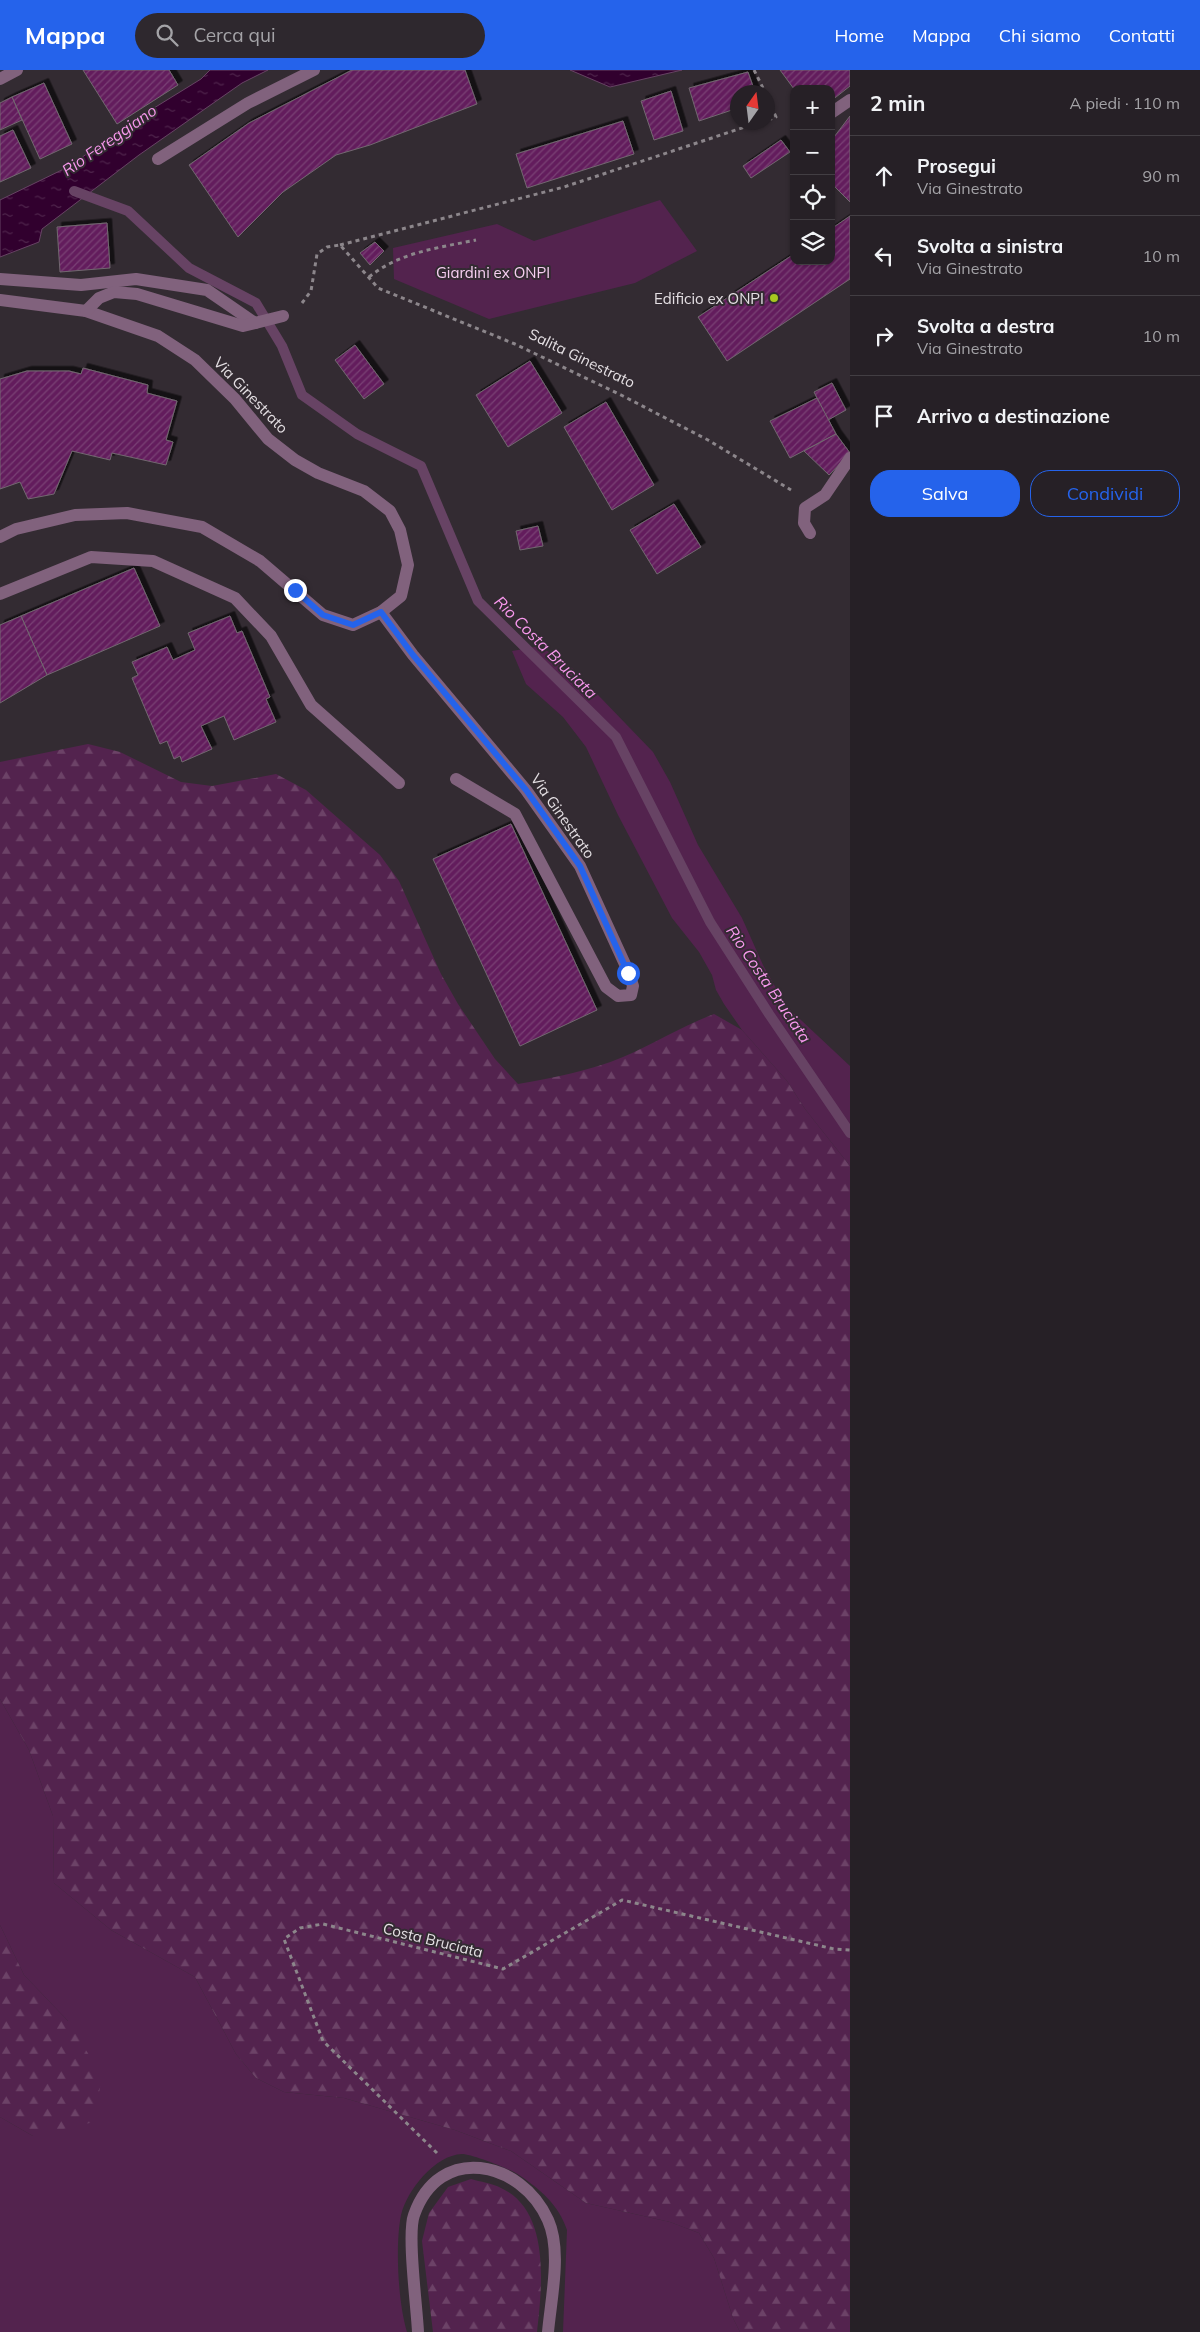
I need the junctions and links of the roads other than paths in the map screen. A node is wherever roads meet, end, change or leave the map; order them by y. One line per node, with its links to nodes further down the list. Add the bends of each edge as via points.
1 (17, 70): 3 (street)
2 (314, 70): 6 (street, via 248,103)
3 (0, 79)
4 (850, 100): 5 (street)
5 (835, 110)
6 (158, 159)
7 (0, 279): 11 (street, via 81,285 136,279 207,290)
8 (0, 300): 9 (street, Via Ginestrato)
9 (86, 311): 11 (street, via 99,298 114,292 174,303 243,326); 16 (street, Via Ginestrato, via 158,336 195,360 268,439 318,473 364,491 390,511 400,530 408,565 400,596)
10 (283, 316): 11 (street)
11 (255, 323)
12 (850, 458): 13 (street, via 825,495 805,508 804,523)
13 (810, 533)
14 (0, 536): 16 (street, Via Ginestrato, via 16,529 84,515 126,513 202,527 260,561 323,615 353,625)
15 (0, 594): 18 (street, via 91,557 153,561 235,598 271,636 311,705)
16 (381, 612): 17 (street, Via Ginestrato, via 526,790 580,866 628,973 633,986 631,995 618,996 606,988 515,814)
17 (456, 779)
18 (399, 783)
19 (418, 2332): 20 (street, via 413,2217 425,2191 442,2175 466,2166 490,2170 514,2180 533,2197 548,2219 555,2244)
20 (548, 2332)

